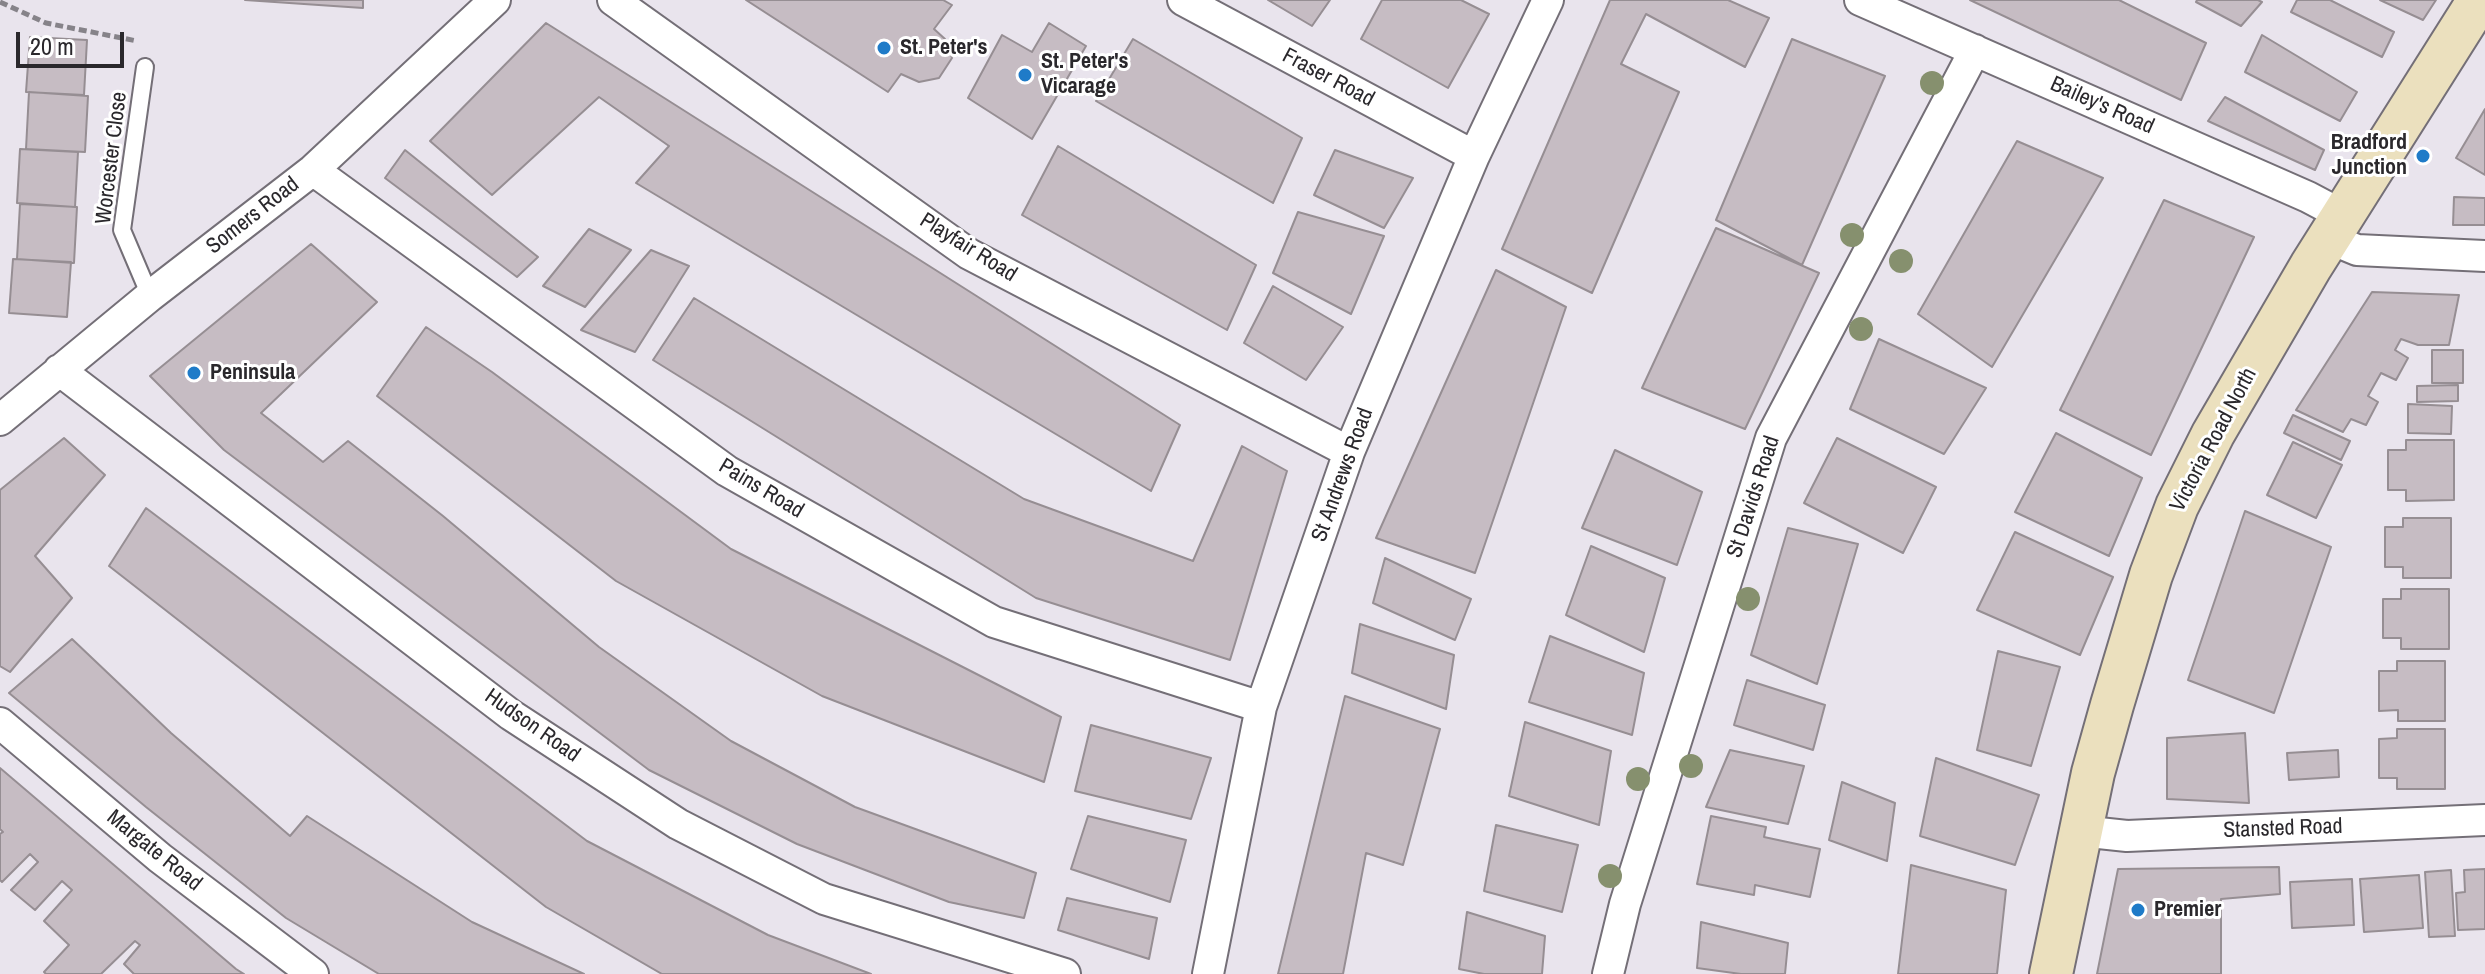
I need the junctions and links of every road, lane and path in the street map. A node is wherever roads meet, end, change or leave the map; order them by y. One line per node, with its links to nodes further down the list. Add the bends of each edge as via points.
1 (495, 0): 11 (street, Somers Road)
2 (613, 0): 17 (street, Playfair Road, via 969,254)
3 (1183, 0): 10 (street, Fraser Road)
4 (1548, 0): 10 (street, St Andrews Road)
5 (1860, 0): 8 (street, Bailey's Road)
6 (2479, 0): 12 (main road, Victoria Road North)
7 (0, 2): 9 (path, via 46,23 145,43)
8 (1975, 50): 12 (street, Bailey's Road, via 2308,197); 25 (street, St Davids Road, via 1771,438 1625,904)
9 (145, 67): 14 (lane, Worcester Close, via 122,230)
10 (1474, 156): 17 (street, St Andrews Road)
11 (313, 170): 14 (street, Somers Road); 18 (street, Pains Road, via 727,471 887,562 994,622)
12 (2335, 226): 13 (street, Bailey's Road, via 2357,250); 21 (main road, Victoria Road North, via 2213,434 2177,506 2128,650)
13 (2485, 256)
14 (150, 296): 15 (street, Somers Road)
15 (59, 370): 16 (street, Somers Road); 23 (street, Hudson Road, via 511,715 678,824 824,899)
16 (0, 420)
17 (1349, 452): 18 (street, St Andrews Road)
18 (1261, 707): 24 (street, St Andrews Road)
19 (0, 723): 22 (street, Margate Road, via 160,858)
20 (2485, 820): 21 (street, Stansted Road, via 2127,836)
21 (2080, 831): 26 (main road, Victoria Road North)
22 (313, 974)
23 (1065, 974)
24 (1208, 974)
25 (1608, 974)
26 (2051, 974)

